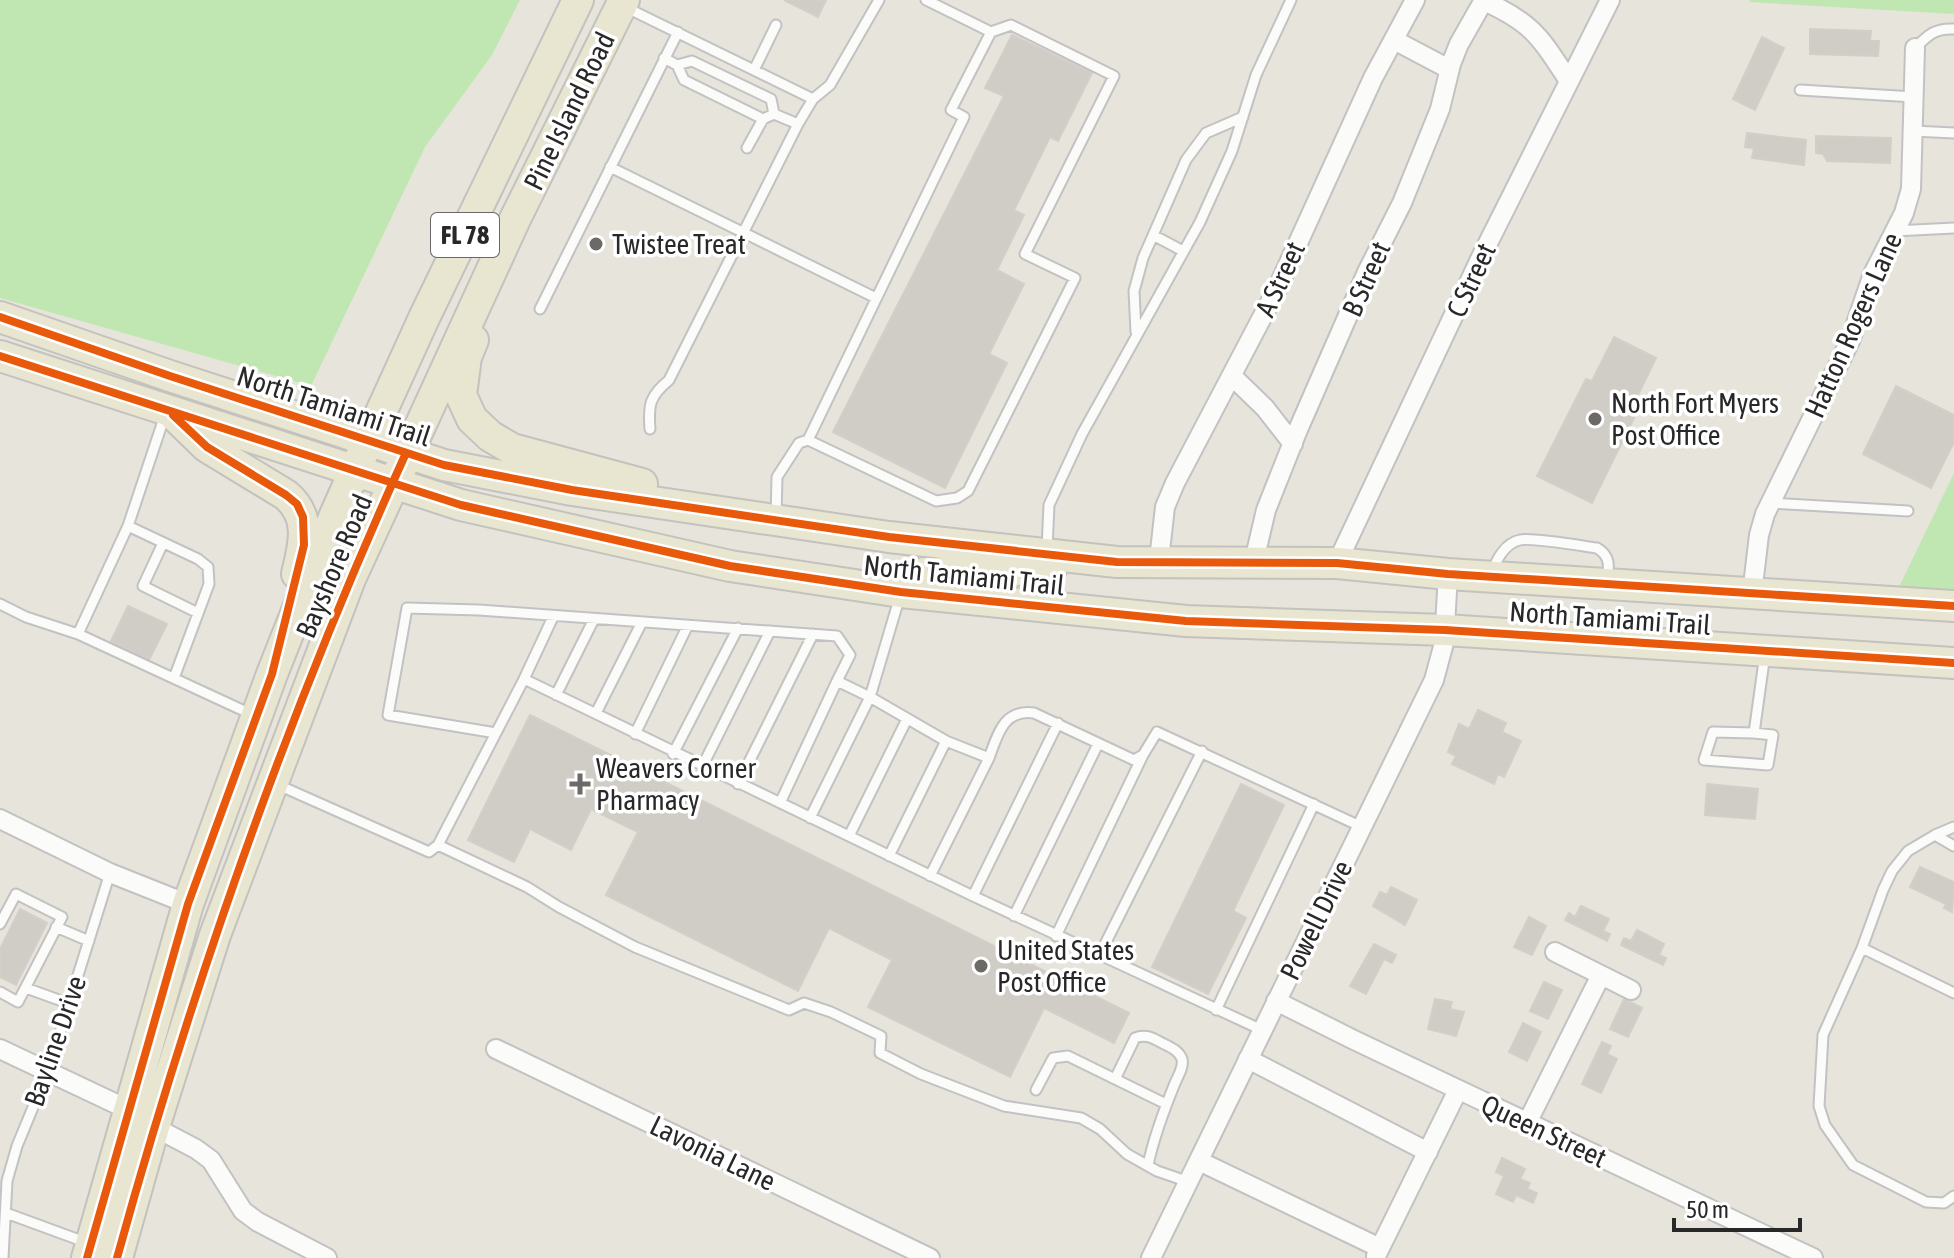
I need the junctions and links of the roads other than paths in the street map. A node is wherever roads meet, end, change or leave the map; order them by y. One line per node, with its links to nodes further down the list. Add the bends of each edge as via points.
1 (578, 0): 46 (main road, Pine Island Road / FL 78)
2 (879, 0): 22 (lane, via 830,85)
3 (926, 0): 12 (lane)
4 (1291, 0): 24 (lane)
5 (1415, 0): 13 (street, A Street)
6 (1484, 0): 17 (street, B Street); 19 (street, via 1534,29)
7 (1610, 0): 19 (street, C Street)
8 (619, 2): 11 (lane); 31 (main road, Pine Island Road / FL 78)
9 (776, 25): 18 (lane)
10 (1954, 29): 14 (lane, via 1929,33)
11 (678, 32): 15 (lane); 18 (lane)
12 (991, 32): 37 (lane, via 951,110 964,117); 45 (lane, via 1011,25 1114,76 1025,254 1075,278 968,491 957,498 936,501)
13 (1394, 40): 17 (street); 42 (street, A Street)
14 (1915, 48): 21 (street, Hatton Rogers Lane)
15 (664, 58): 16 (lane); 30 (lane)
16 (677, 65): 23 (lane, via 692,61 771,99); 25 (lane, via 684,80)
17 (1449, 69): 47 (street, B Street, via 1440,109 1402,203)
18 (754, 70): 22 (lane)
19 (1569, 81): 60 (street, C Street)
20 (1800, 90): 21 (lane)
21 (1914, 97): 27 (street, Hatton Rogers Lane)
22 (813, 99): 26 (lane)
23 (774, 114): 25 (lane); 26 (lane)
24 (1243, 117): 35 (lane, via 1206,133 1186,160); 36 (lane)
25 (763, 119): 29 (lane)
26 (798, 124): 34 (lane)
27 (1913, 131): 28 (lane); 33 (street, Hatton Rogers Lane, via 1911,189)
28 (1954, 133)
29 (747, 148)
30 (610, 167): 34 (lane); 38 (lane)
31 (516, 217): 48 (main road, Pine Island Road / FL 78); 53 (main road, via 466,357 461,395 472,419 512,449)
32 (1954, 228): 33 (lane)
33 (1894, 231): 51 (street, Hatton Rogers Lane, via 1850,341)
34 (743, 234): 37 (lane); 44 (lane, via 669,380 654,393)
35 (1153, 235): 36 (lane); 40 (lane, via 1134,291)
36 (1183, 251): 40 (lane)
37 (876, 298): 45 (lane)
38 (540, 309)
39 (0, 317): 46 (main road, North Tamiami Trail)
40 (1137, 334): 56 (lane, via 1049,505)
41 (0, 356): 43 (main road, North Tamiami Trail)
42 (1233, 377): 47 (street); 57 (street, A Street, via 1165,507)
43 (167, 410): 49 (main road, North Tamiami Trail); 54 (lane); 80 (main road, via 207,447 286,495 303,517 304,545)
44 (650, 429)
45 (808, 440): 53 (lane, via 799,443 777,477)
46 (368, 441): 48 (main road, North Tamiami Trail); 49 (main road, Pine Island Road / FL 78)
47 (1293, 444): 58 (street, B Street, via 1266,510)
48 (406, 453): 50 (main road, Pine Island Road / FL 78); 53 (main road, North Tamiami Trail, via 492,476)
49 (355, 471): 50 (main road, North Tamiami Trail); 80 (main road, Bayshore Road / FL 78)
50 (393, 482): 64 (main road, North Tamiami Trail, via 461,505 730,566); 100 (main road, Bayshore Road / FL 78)
51 (1771, 503): 52 (lane); 65 (street, Hatton Rogers Lane, via 1759,535)
52 (1908, 511)
53 (776, 520): 56 (main road, North Tamiami Trail)
54 (128, 526): 55 (lane); 76 (lane)
55 (163, 543): 68 (lane, via 208,567 209,584); 68 (lane, via 143,586)
56 (1047, 553): 59 (main road, North Tamiami Trail)
57 (1159, 560): 58 (main road, North Tamiami Trail); 59 (main road, North Tamiami Trail)
58 (1254, 561): 60 (main road, North Tamiami Trail)
59 (1117, 562): 64 (main road, via 924,573)
60 (1337, 563): 61 (main road, North Tamiami Trail)
61 (1448, 574): 62 (main road, North Tamiami Trail); 74 (street, Powell Drive)
62 (1491, 577): 63 (main road, North Tamiami Trail); 63 (lane, via 1499,556 1520,539 1597,548 1610,564)
63 (1607, 585): 65 (main road, North Tamiami Trail)
64 (901, 592): 74 (main road, North Tamiami Trail, via 1186,621); 85 (lane)
65 (1752, 594): 67 (main road, North Tamiami Trail)
66 (0, 604): 76 (lane)
67 (1954, 606)
68 (198, 613): 81 (lane)
69 (553, 617): 70 (lane); 82 (lane); 90 (lane, via 407,608 388,715)
70 (594, 619): 71 (lane); 84 (lane)
71 (642, 622): 72 (lane); 86 (lane)
72 (688, 625): 73 (lane); 92 (lane)
73 (738, 628): 75 (lane); 96 (lane)
74 (1445, 630): 78 (main road, North Tamiami Trail); 106 (street, Powell Drive, via 1434,680)
75 (770, 631): 77 (lane); 99 (lane)
76 (78, 634): 81 (lane)
77 (813, 634): 83 (lane, via 837,636 850,655); 101 (lane)
78 (1766, 650): 79 (main road, North Tamiami Trail); 91 (lane)
79 (1954, 663)
80 (272, 674): 87 (main road, Bayshore Road / FL 78)
81 (174, 678): 87 (lane)
82 (524, 679): 84 (lane); 90 (lane)
83 (837, 681): 85 (lane); 102 (lane)
84 (556, 695): 86 (lane)
85 (870, 697): 88 (lane); 104 (lane)
86 (596, 713): 92 (lane)
87 (256, 716): 116 (main road, Bayshore Road / FL 78)
88 (907, 719): 93 (lane); 109 (lane)
89 (1058, 723): 94 (lane); 98 (lane, via 1020,711 1009,717); 115 (lane)
90 (496, 733): 110 (lane)
91 (1754, 733): 91 (lane, via 1713,732 1704,760 1768,765 1773,735)
92 (635, 734): 96 (lane)
93 (946, 741): 98 (lane); 112 (lane)
94 (1098, 744): 97 (lane, via 1134,760); 117 (lane)
95 (1202, 751): 97 (lane, via 1157,732); 103 (lane); 124 (lane)
96 (673, 754): 99 (lane)
97 (1143, 755): 120 (lane)
98 (989, 758): 114 (lane)
99 (702, 767): 101 (lane)
100 (273, 782): 110 (lane, via 429,852); 142 (main road, Bayshore Road / FL 78)
101 (738, 784): 102 (lane)
102 (780, 803): 104 (lane)
103 (1314, 804): 106 (lane); 132 (lane)
104 (810, 818): 109 (lane)
105 (0, 819): 113 (street)
106 (1362, 827): 130 (street, Powell Drive)
107 (1954, 827): 108 (lane)
108 (1935, 835): 111 (lane); 122 (lane, via 1908,851 1892,871)
109 (849, 836): 112 (lane)
110 (438, 845): 146 (lane, via 635,947 789,1010 804,1003 831,1012 881,1036 880,1053 921,1074 1004,1106 1081,1118)
111 (1954, 846)
112 (889, 856): 114 (lane)
113 (110, 873): 116 (street); 121 (lane, Bayline Drive)
114 (930, 876): 115 (lane)
115 (973, 896): 117 (lane)
116 (188, 904): 142 (main road, Bayshore Road / FL 78)
117 (1014, 916): 120 (lane)
118 (0, 924): 119 (lane, via 16,894 62,917)
119 (56, 927): 121 (lane); 126 (lane)
120 (1056, 936): 124 (lane)
121 (89, 941): 131 (lane, Bayline Drive)
122 (1862, 948): 129 (lane); 148 (lane, via 1823,1035 1819,1106 1825,1125 1853,1165 1926,1202 1944,1203)
123 (1555, 952): 125 (street)
124 (1099, 956): 132 (lane)
125 (1601, 975): 127 (street); 143 (street)
126 (26, 988): 128 (lane, via 18,1002); 131 (lane)
127 (1631, 990)
128 (0, 992)
129 (1954, 993)
130 (1276, 1001): 133 (street, Powell Drive); 140 (street, Queen Street)
131 (70, 1004): 137 (lane, Bayline Drive)
132 (1216, 1010): 133 (lane)
133 (1262, 1030): 136 (street, Powell Drive)
134 (0, 1049): 137 (street)
135 (496, 1049): 154 (street, Lavonia Lane)
136 (1248, 1059): 144 (street); 145 (street, Powell Drive)
137 (48, 1071): 142 (street); 149 (lane, Bayline Drive, via 17,1146 7,1181)
138 (1115, 1079): 139 (lane, via 1060,1055 1053,1058); 141 (lane); 141 (lane, via 1135,1038 1142,1035 1162,1043 1176,1050 1183,1066)
139 (1036, 1090)
140 (1458, 1090): 143 (street, Queen Street); 144 (street)
141 (1166, 1104): 146 (lane)
142 (141, 1118): 151 (main road, Bayshore Road / FL 78); 153 (street, via 211,1160 243,1211)
143 (1527, 1123): 156 (street, Queen Street)
144 (1428, 1152): 150 (street)
145 (1199, 1161): 147 (street, Powell Drive); 150 (street)
146 (1148, 1165): 147 (lane)
147 (1189, 1182): 155 (street, Powell Drive)
148 (1954, 1196)
149 (6, 1213): 151 (lane); 152 (lane, Bayline Drive)
150 (1378, 1253)
151 (99, 1254)
152 (3, 1258)
153 (327, 1258)
154 (930, 1258)
155 (1151, 1258)
156 (1813, 1258)

